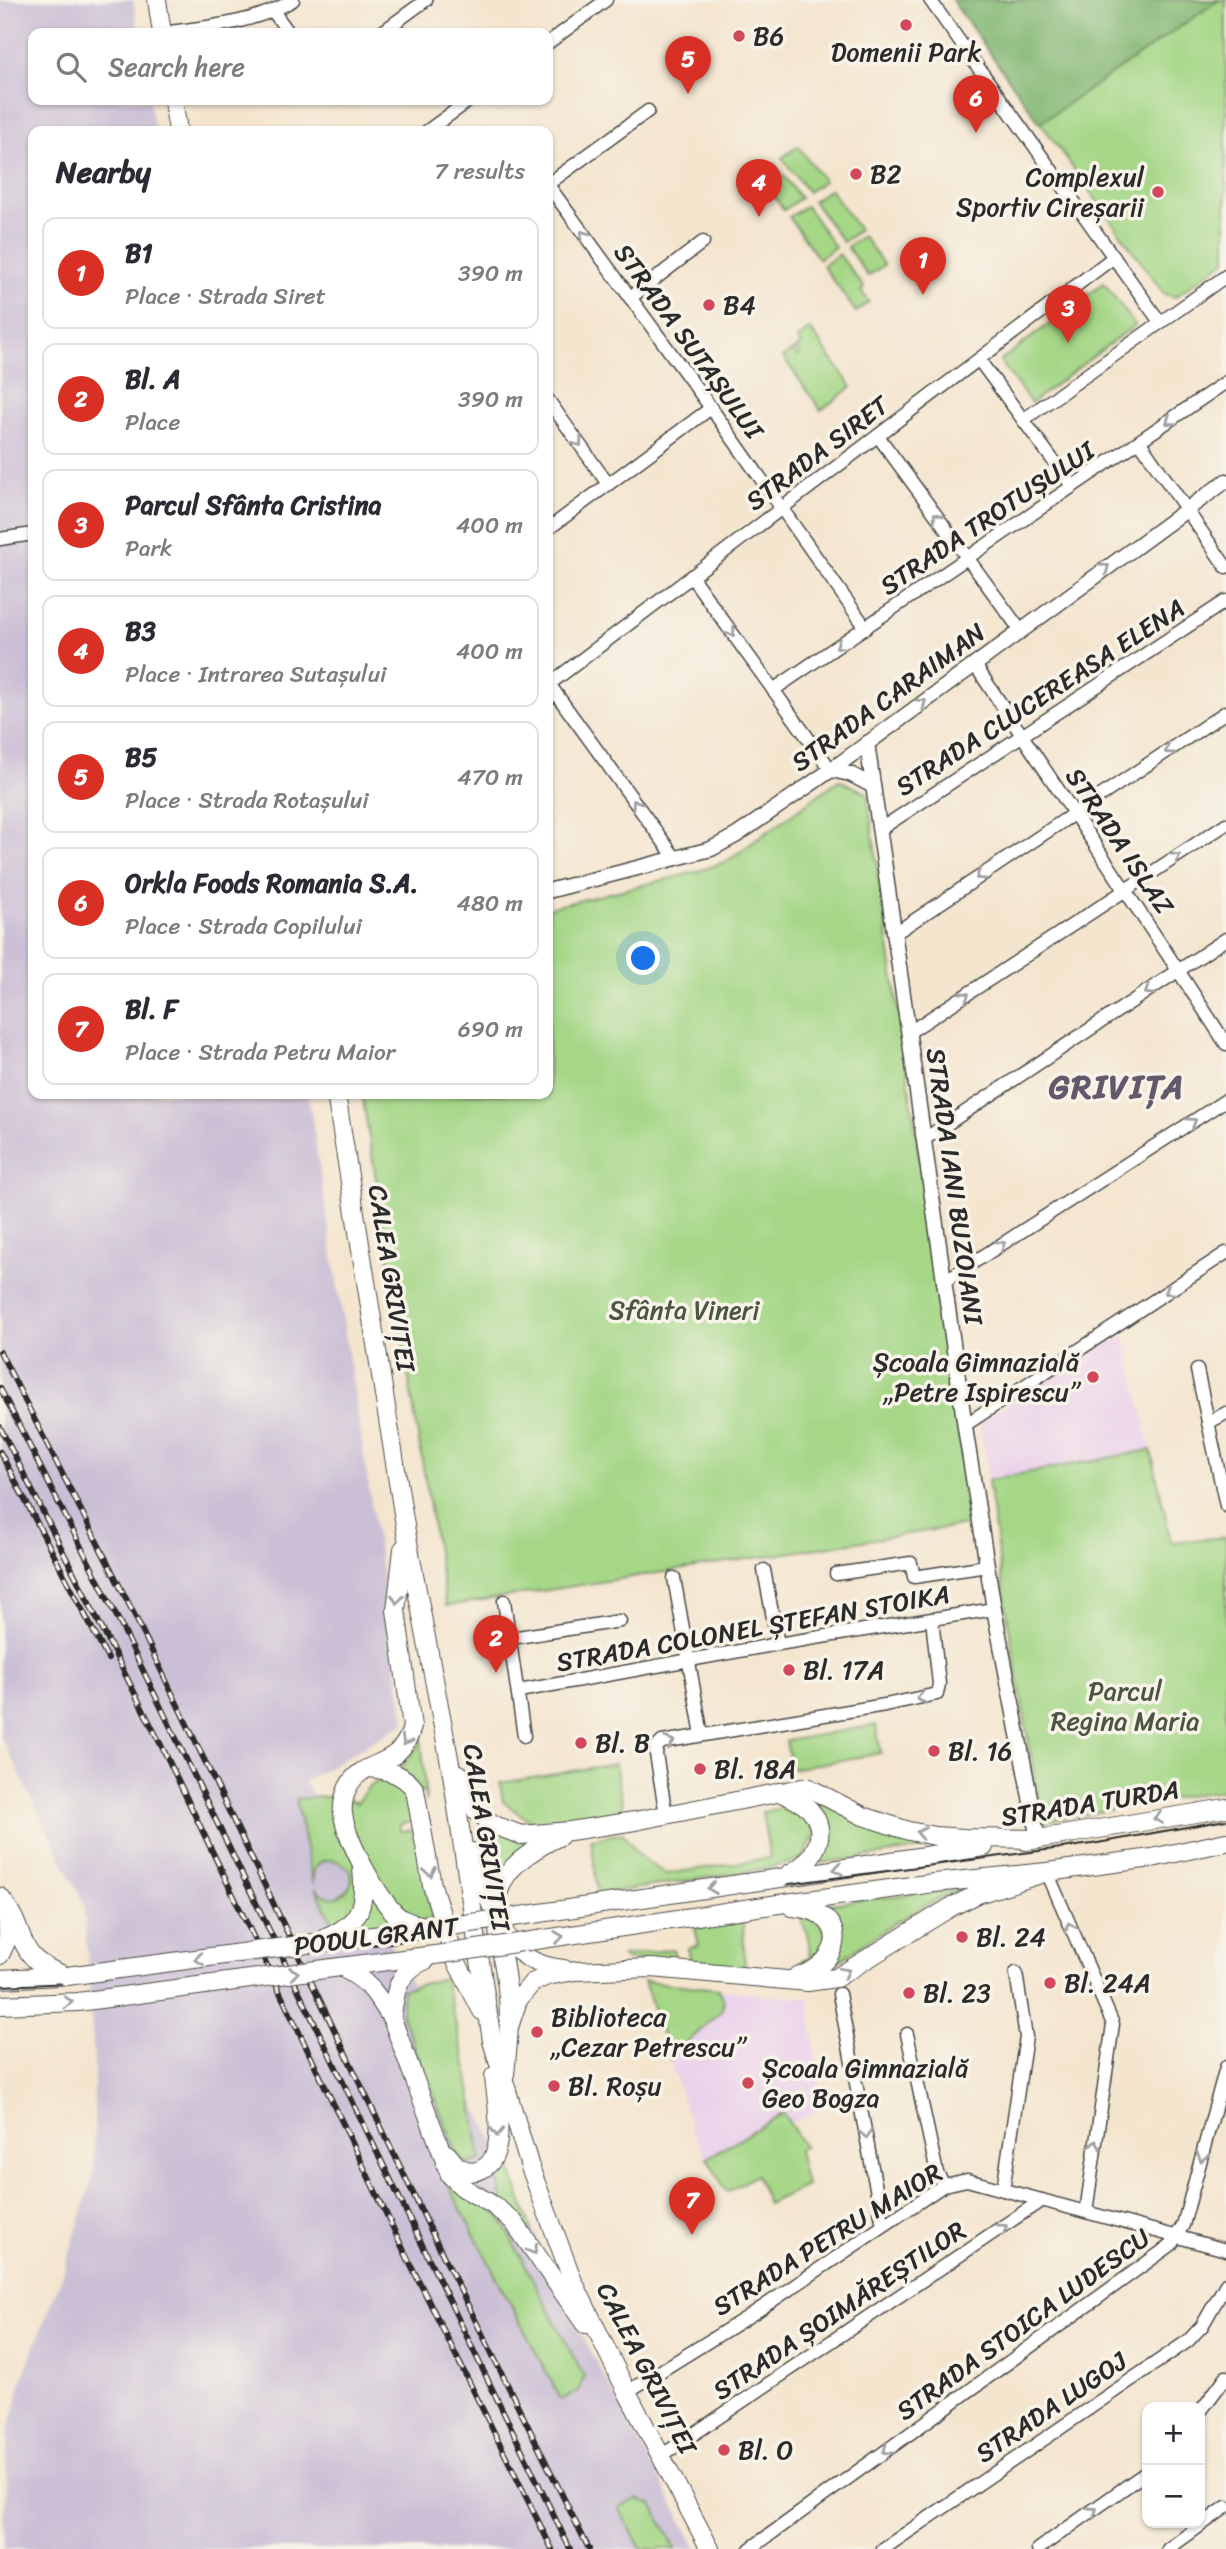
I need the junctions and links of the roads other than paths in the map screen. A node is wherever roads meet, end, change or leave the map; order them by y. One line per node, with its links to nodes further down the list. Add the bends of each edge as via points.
1 (157, 0): 7 (main road)
2 (293, 0): 6 (street)
3 (426, 0): 10 (street)
4 (606, 0): 11 (street)
5 (930, 0): 20 (street)
6 (273, 11): 8 (street); 9 (street)
7 (161, 28)
8 (194, 28)
9 (285, 28)
10 (388, 28)
11 (553, 39)
12 (174, 105): 15 (main road)
13 (463, 105): 16 (street)
14 (648, 111): 17 (street)
15 (177, 126)
16 (434, 126)
17 (553, 181)
18 (553, 192): 22 (street, STRADA SUTAȘULUI, one-way to 18)
19 (704, 242): 22 (street)
20 (1114, 257): 23 (street); 24 (street, STRADA SIRET)
21 (1226, 276): 23 (street)
22 (630, 298): 27 (street, STRADA SUTAȘULUI)
23 (1160, 322): 28 (street)
24 (979, 360): 28 (street); 29 (street, STRADA SIRET)
25 (1226, 382): 30 (street, STRADA TROTUȘULUI, one-way to 30)
26 (553, 407): 32 (street, one-way to 32)
27 (711, 408): 32 (street); 34 (street, STRADA SUTAȘULUI)
28 (1023, 420): 33 (street)
29 (878, 436): 34 (street, STRADA SIRET); 39 (street, one-way to 29)
30 (1140, 442): 33 (street, STRADA TROTUȘULUI); 35 (street)
31 (1226, 481): 35 (street, STRADA CARAIMAN)
32 (608, 484): 36 (street)
33 (1072, 486): 39 (street, STRADA TROTUȘULUI)
34 (782, 508): 41 (street, STRADA SIRET); 43 (street, STRADA SUTAȘULUI)
35 (1186, 508): 40 (street); 44 (street, STRADA CARAIMAN, one-way to 35)
36 (553, 524)
37 (28, 535): 38 (street)
38 (0, 540)
39 (968, 558): 43 (street, STRADA TROTUȘULUI); 44 (street)
40 (1226, 567)
41 (691, 576): 46 (street, STRADA SIRET); 47 (street, one-way to 47)
42 (1226, 601): 50 (street, STRADA CLUCEREASA ELENA)
43 (866, 628): 47 (street, STRADA TROTUȘULUI, one-way to 47)
44 (1021, 631): 45 (street, STRADA CARAIMAN)
45 (975, 664): 50 (street, STRADA ISLAZ); 51 (street, STRADA CARAIMAN, one-way to 45)
46 (553, 681)
47 (773, 690): 52 (street)
48 (553, 692): 57 (street, one-way to 48)
49 (1226, 712): 54 (street, one-way to 54)
50 (1021, 735): 54 (street, STRADA ISLAZ); 56 (street, STRADA CLUCEREASA ELENA)
51 (867, 743): 52 (street, STRADA CARAIMAN); 53 (street, STRADA IANI BUZOIANI)
52 (831, 770): 53 (street); 57 (street, STRADA CARAIMAN, via 737,835 711,849)
53 (873, 786): 56 (street, STRADA IANI BUZOIANI)
54 (1072, 813): 59 (street, STRADA ISLAZ); 60 (street, one-way to 60)
55 (1226, 824): 59 (street, one-way to 55)
56 (879, 830): 60 (street, STRADA IANI BUZOIANI)
57 (676, 859): 58 (street, STRADA CARAIMAN)
58 (553, 890)
59 (1127, 891): 62 (street, STRADA ISLAZ); 63 (street, one-way to 59)
60 (894, 934): 63 (street, STRADA IANI BUZOIANI)
61 (1226, 939): 62 (street)
62 (1179, 971): 64 (street, STRADA ISLAZ); 67 (street, one-way to 67)
63 (908, 1033): 67 (street, STRADA IANI BUZOIANI)
64 (1226, 1044)
65 (337, 1099): 75 (main road, CALEA GRIVIȚEI)
66 (1226, 1100): 69 (street, one-way to 66)
67 (923, 1140): 69 (street, STRADA IANI BUZOIANI)
68 (1226, 1254): 73 (street, one-way to 73)
69 (943, 1282): 73 (street, STRADA IANI BUZOIANI)
70 (1197, 1370): 72 (street)
71 (1226, 1413): 72 (street)
72 (1208, 1423): 74 (street)
73 (965, 1425): 76 (street, STRADA IANI BUZOIANI)
74 (1226, 1506)
75 (406, 1532): 90 (main road, CALEA GRIVIȚEI); 91 (main road, one-way to 91, via 396,1610 412,1727 396,1755)
76 (987, 1566): 78 (street, via 915,1577 911,1563); 81 (street, STRADA IANI BUZOIANI)
77 (764, 1570): 85 (street)
78 (836, 1574)
79 (674, 1578): 86 (street)
80 (504, 1601): 84 (street)
81 (994, 1609): 82 (street, STRADA COLONEL ȘTEFAN STOIKA); 97 (street, STRADA IANI BUZOIANI)
82 (932, 1619): 85 (street, STRADA COLONEL ȘTEFAN STOIKA); 88 (street, one-way to 88, via 937,1694)
83 (620, 1621): 84 (street)
84 (510, 1638): 87 (street)
85 (778, 1644): 86 (street, STRADA COLONEL ȘTEFAN STOIKA)
86 (690, 1661): 87 (street, STRADA COLONEL ȘTEFAN STOIKA); 88 (street)
87 (519, 1691): 89 (street)
88 (702, 1735): 94 (street, one-way to 88, via 657,1747 662,1742)
89 (524, 1736)
90 (447, 1745): 95 (main road, CALEA GRIVIȚEI); 96 (main road, via 476,1811 486,1819 521,1835)
91 (370, 1768): 100 (main road, via 352,1781 342,1812); 120 (main road, one-way to 120, via 401,1776 415,1790 432,1885 454,1959)
92 (779, 1793): 94 (main road); 97 (main road, one-way to 92, via 935,1836 882,1824 807,1787); 102 (main road, via 811,1811 820,1833 807,1862)
93 (1226, 1808): 97 (main road, STRADA TURDA, one-way to 97)
94 (666, 1815): 96 (main road)
95 (460, 1820): 105 (main road); 120 (main road, CALEA GRIVIȚEI)
96 (570, 1831): 105 (main road, via 516,1864 500,1889)
97 (1038, 1839): 99 (main road, STRADA TURDA)
98 (1226, 1842): 101 (main road, via 1152,1858)
99 (963, 1850): 102 (main road, PODUL GRANT, one-way to 102)
100 (362, 1862): 106 (main road, via 394,1913 413,1924); 107 (main road, via 361,1909 346,1928)
101 (1047, 1872): 104 (main road, PODUL GRANT); 115 (main road, one-way to 101, via 836,1978 951,1907); 128 (street, one-way to 101, via 1112,2024)
102 (780, 1878): 106 (main road, PODUL GRANT, one-way to 106, bridge)
103 (2, 1899): 109 (main road, via 8,1938); 113 (main road, via 30,1956)
104 (778, 1904): 108 (main road, PODUL GRANT, one-way to 104, bridge); 115 (main road, via 818,1914 831,1929 833,1941 832,1952 818,1969)
105 (495, 1913): 111 (main road, via 512,1944 527,1957); 119 (main road)
106 (444, 1927): 107 (main road, PODUL GRANT)
107 (315, 1943): 113 (main road, PODUL GRANT, one-way to 113, bridge)
108 (443, 1954): 110 (main road, PODUL GRANT); 118 (main road, via 415,1964 401,1978)
109 (0, 1955)
110 (340, 1967): 117 (main road, PODUL GRANT, one-way to 110, bridge, via 78,2002); 118 (main road, via 368,1983)
111 (575, 1971): 115 (main road, via 652,1968); 119 (main road, via 532,1983 518,2000)
112 (1016, 1973): 126 (street, via 1026,2037)
113 (67, 1976): 114 (main road, PODUL GRANT)
114 (0, 1979)
115 (779, 1980)
116 (839, 1994): 129 (street, one-way to 129)
117 (0, 2005)
118 (392, 2019): 124 (main road, bridge)
119 (510, 2024): 123 (main road)
120 (490, 2032): 123 (main road, CALEA GRIVIȚEI); 124 (main road, one-way to 124, via 498,2128 494,2160 480,2171 466,2171)
121 (907, 2034): 125 (street, via 937,2173)
122 (1226, 2067): 130 (street, STRADA STOICA LUDESCU, one-way to 130)
123 (505, 2084): 133 (main road, CALEA GRIVIȚEI, via 552,2227)
124 (438, 2143): 133 (main road, one-way to 133, via 450,2175 518,2226)
125 (944, 2185): 126 (street, STRADA PETRU MAIOR, via 967,2180); 129 (street, STRADA PETRU MAIOR)
126 (1003, 2190): 127 (street, STRADA PETRU MAIOR)
127 (1042, 2200): 128 (street, STRADA PETRU MAIOR); 137 (street, STRADA ȘOIMĂREȘTILOR, one-way to 127)
128 (1086, 2212): 130 (street, STRADA PETRU MAIOR)
129 (883, 2225): 135 (street, STRADA PETRU MAIOR)
130 (1179, 2236): 131 (street, STRADA PETRU MAIOR); 141 (street, STRADA STOICA LUDESCU, one-way to 141)
131 (1226, 2250)
132 (1226, 2284): 142 (street, STRADA LUGOJ, via 1188,2341)
133 (610, 2357): 135 (main road, CALEA GRIVIȚEI)
134 (1226, 2377): 136 (street)
135 (627, 2392): 137 (main road, CALEA GRIVIȚEI)
136 (1205, 2405)
137 (661, 2456): 140 (main road, CALEA GRIVIȚEI)
138 (1142, 2476): 143 (street, one-way to 138)
139 (1226, 2507): 144 (street)
140 (710, 2549)
141 (750, 2549)
142 (883, 2549)
143 (1038, 2549)
144 (1168, 2549)

